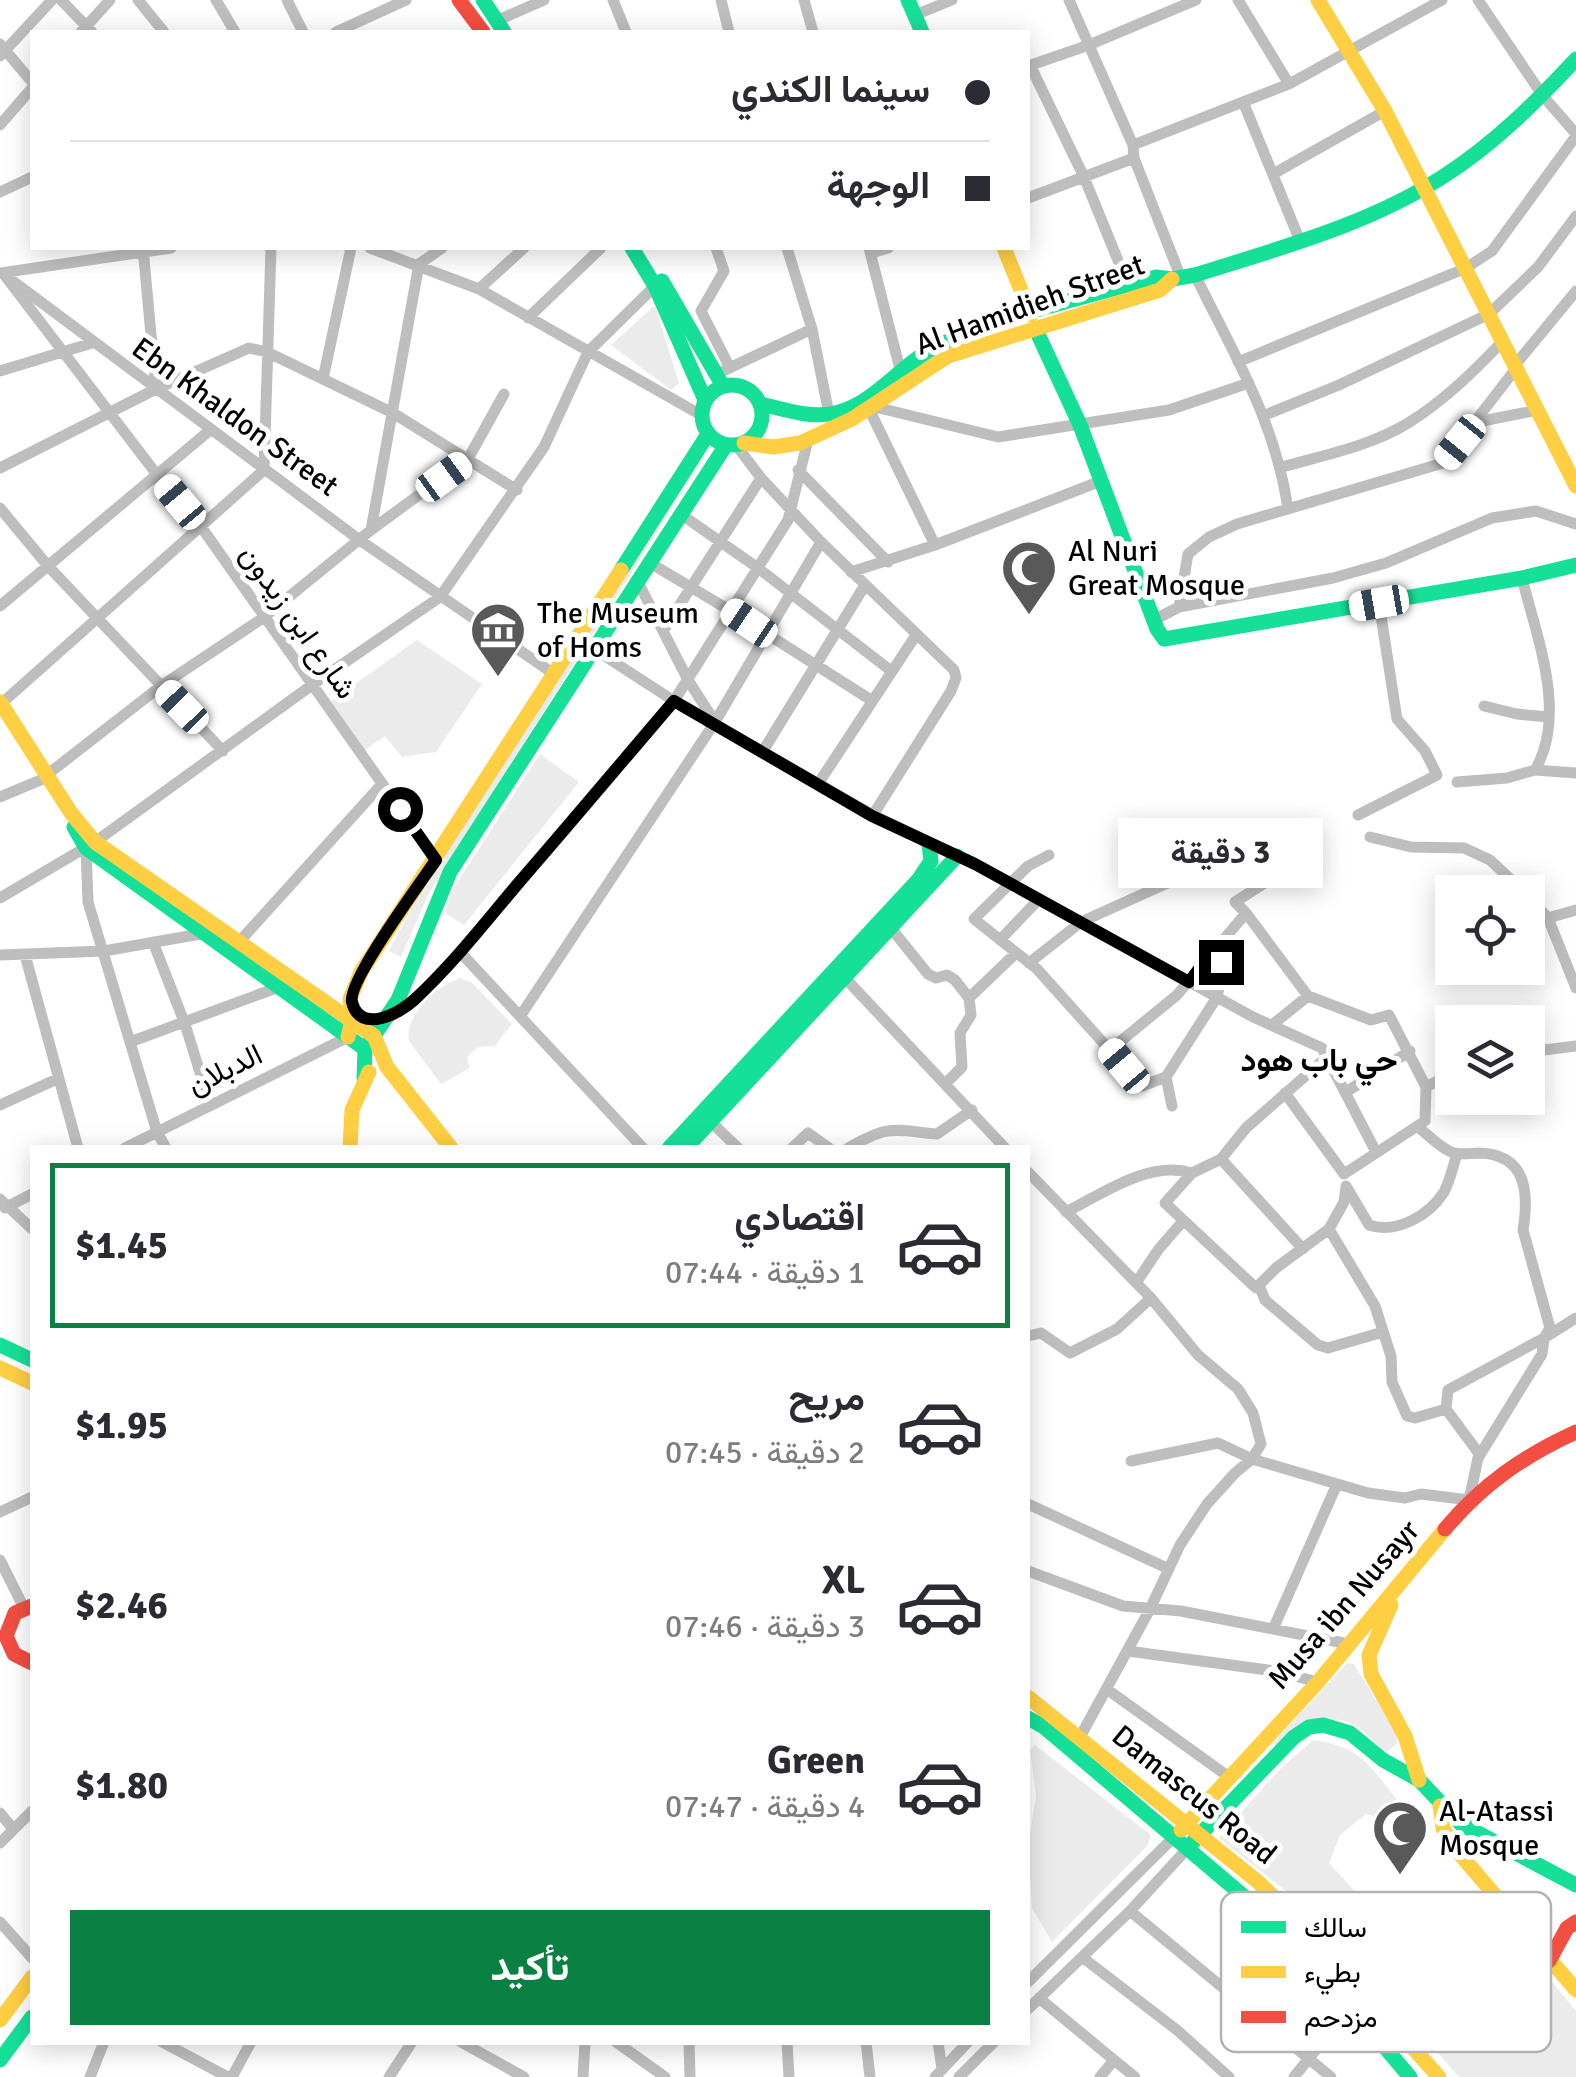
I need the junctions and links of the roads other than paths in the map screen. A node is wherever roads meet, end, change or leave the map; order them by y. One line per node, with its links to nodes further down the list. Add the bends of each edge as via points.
1 (52, 0): 33 (street)
2 (61, 0): 23 (street)
3 (110, 0): 23 (street)
4 (138, 0): 24 (street)
5 (216, 0): 25 (street)
6 (287, 0): 26 (street)
7 (406, 0): 27 (street)
8 (459, 0): 28 (main road)
9 (483, 0): 22 (main road)
10 (544, 0): 22 (street)
11 (612, 0): 29 (street)
12 (722, 0): 30 (street)
13 (804, 0): 31 (street)
14 (952, 0): 21 (street)
15 (1069, 0): 32 (street)
16 (1196, 0): 32 (street)
17 (1238, 0): 39 (street)
18 (1318, 0): 34 (main road)
19 (1442, 0): 34 (street)
20 (1478, 0): 41 (street)
21 (912, 7)
22 (500, 27)
23 (87, 30)
24 (162, 30)
25 (234, 30)
26 (303, 30)
27 (340, 30)
28 (482, 30)
29 (625, 30)
30 (729, 30)
31 (812, 30)
32 (1089, 45): 36 (street); 46 (street)
33 (2, 50): 38 (street)
34 (1349, 50): 39 (street); 43 (main road)
35 (1576, 59): 41 (main road, Al Hamidieh Street)
36 (1030, 66)
37 (1030, 68): 48 (street)
38 (30, 83)
39 (1290, 84): 42 (street)
40 (30, 88): 44 (street)
41 (1543, 96): 45 (street); 50 (main road, Al Hamidieh Street)
42 (1244, 104): 46 (street); 47 (street)
43 (1385, 111): 47 (street); 50 (main road)
44 (0, 125)
45 (1576, 135): 69 (street, via 1492,251)
46 (1134, 151): 48 (street); 71 (street)
47 (1274, 174): 54 (street)
48 (1084, 177): 52 (street); 72 (street)
49 (30, 178): 51 (street)
50 (1426, 188): 54 (main road, Al Hamidieh Street); 69 (main road)
51 (0, 192)
52 (1030, 197)
53 (1576, 216): 76 (street, via 1538,267)
54 (1300, 241): 71 (main road, Al Hamidieh Street)
55 (144, 250): 70 (street); 92 (street)
56 (271, 250): 83 (street)
57 (351, 250): 90 (street)
58 (376, 250): 68 (street)
59 (439, 250): 68 (street)
60 (522, 250): 74 (street)
61 (599, 250): 77 (street)
62 (633, 250): 73 (main road)
63 (645, 250): 89 (main road)
64 (717, 250): 89 (street, via 724,271 701,311)
65 (787, 250): 79 (street)
66 (870, 250): 88 (street)
67 (1005, 250): 78 (main road)
68 (419, 264): 74 (street); 99 (street)
69 (1466, 268): 76 (main road); 85 (street)
70 (1, 274): 81 (street, Ebn Khaldon Street); 82 (street, شارع ابن زيدون)
71 (1183, 277): 72 (main road, Al Hamidieh Street); 78 (main road, Al Hamidieh Street, via 1160,290); 85 (street)
72 (1128, 285): 78 (main road, Al Hamidieh Street)
73 (655, 286): 84 (street); 95 (main road)
74 (479, 289): 77 (street)
75 (1576, 291): 86 (street)
76 (1489, 314): 80 (main road); 102 (street)
77 (528, 318): 84 (street)
78 (1034, 322): 88 (main road, Al Hamidieh Street, via 938,346); 96 (main road, Al Hamidieh Street, via 932,364); 104 (main road)
79 (812, 329): 89 (street); 101 (street)
80 (1503, 341): 86 (main road); 111 (street, via 1469,377 1406,424)
81 (92, 343): 82 (street); 92 (street, Ebn Khaldon Street)
82 (62, 352): 87 (street); 100 (street, شارع ابن زيدون)
83 (266, 352): 90 (street); 92 (street, via 248,348); 113 (street)
84 (588, 352): 95 (street); 119 (street)
85 (1238, 362): 91 (street)
86 (1515, 365): 97 (main road); 103 (street)
87 (0, 370)
88 (900, 370): 101 (main road, Al Hamidieh Street, via 854,406)
89 (723, 376): 94 (main road); 95 (main road)
90 (323, 379): 99 (street)
91 (1249, 383): 102 (street); 104 (street, via 1169,410)
92 (156, 389): 100 (street); 105 (street, Ebn Khaldon Street)
93 (504, 394): 110 (street)
94 (760, 404): 98 (main road); 108 (main road, via 760,427)
95 (703, 407): 106 (main road)
96 (870, 408): 104 (street, via 998,437); 107 (main road, Al Hamidieh Street); 130 (street)
97 (1538, 410): 103 (street); 118 (main road)
98 (794, 411): 101 (main road); 109 (main road)
99 (393, 413): 110 (street); 126 (street)
100 (111, 414): 112 (street); 115 (street, شارع ابن زيدون)
101 (830, 414)
102 (1265, 414): 111 (street)
103 (1477, 422): 121 (street, via 1443,463)
104 (1080, 425): 117 (main road)
105 (210, 430): 113 (street, Ebn Khaldon Street); 115 (street)
106 (708, 434): 108 (main road); 157 (main road)
107 (808, 440): 109 (main road, Al Hamidieh Street); 114 (street)
108 (735, 444): 109 (main road, Al Hamidieh Street); 116 (street); 123 (main road)
109 (784, 445)
110 (468, 459): 119 (street); 126 (street)
111 (1282, 467): 121 (street)
112 (0, 468)
113 (264, 470): 125 (street); 127 (street, Ebn Khaldon Street)
114 (798, 470): 122 (street); 131 (street)
115 (158, 476): 125 (street, شارع ابن زيدون); 134 (street)
116 (761, 478): 122 (street); 128 (street)
117 (1102, 481): 130 (street); 149 (main road)
118 (1576, 486)
119 (517, 490): 142 (street)
120 (0, 508): 134 (street)
121 (1288, 509): 145 (street, via 1237,524 1188,554)
122 (792, 512): 129 (street); 135 (street)
123 (682, 515): 128 (street); 132 (main road)
124 (1576, 524): 145 (street, via 1536,511 1492,518 1386,563)
125 (202, 528): 147 (street); 148 (street, شارع ابن زيدون)
126 (372, 530): 127 (street)
127 (362, 541): 142 (street, Ebn Khaldon Street); 148 (street)
128 (720, 542): 135 (street); 140 (street)
129 (821, 542): 136 (street); 141 (street)
130 (935, 545): 131 (street)
131 (888, 562): 136 (street)
132 (650, 564): 138 (main road); 140 (street)
133 (1576, 565): 137 (main road)
134 (48, 566): 144 (street); 147 (street)
135 (758, 568): 141 (street); 146 (street)
136 (851, 572): 139 (street)
137 (1522, 578): 143 (main road); 165 (street, via 1546,674)
138 (638, 582): 150 (street); 154 (main road)
139 (865, 585): 151 (street); 153 (street)
140 (690, 587): 146 (street); 150 (street)
141 (790, 596): 151 (street); 152 (street)
142 (440, 597): 157 (street, Ebn Khaldon Street); 159 (street)
143 (1379, 603): 149 (main road, via 1164,640); 176 (street, via 1397,719 1438,774)
144 (0, 606)
145 (1178, 607): 149 (street)
146 (731, 611): 152 (street); 158 (street)
147 (99, 618): 160 (street); 164 (street)
148 (263, 618): 159 (street, شارع ابن زيدون); 160 (street)
149 (1154, 620)
150 (664, 631): 158 (street)
151 (836, 631): 155 (street); 156 (street)
152 (767, 635): 155 (street); 166 (street)
153 (916, 635): 156 (street); 177 (street, via 950,664 955,684)
154 (594, 650): 162 (street); 217 (main road, via 450,872)
155 (815, 665): 161 (street); 168 (street)
156 (890, 670): 161 (street)
157 (554, 674): 183 (main road)
158 (688, 680): 162 (street); 166 (street)
159 (312, 685): 167 (street); 173 (street, شارع ابن زيدون)
160 (161, 686): 167 (street); 171 (street)
161 (870, 700): 174 (street)
162 (674, 701): 166 (street); 203 (street)
163 (1484, 706): 165 (street)
164 (1, 707): 171 (main road)
165 (1548, 717): 169 (street)
166 (715, 722): 168 (street); 216 (street)
167 (222, 751): 180 (street)
168 (763, 751): 174 (street)
169 (1535, 770): 170 (street); 172 (street)
170 (1576, 773)
171 (45, 776): 175 (street); 180 (main road)
172 (1457, 782)
173 (382, 784): 183 (street, شارع ابن زيدون); 200 (street)
174 (818, 784): 177 (street)
175 (0, 797)
176 (1358, 815)
177 (872, 816): 179 (street)
178 (1370, 836): 186 (street, via 1411,847 1464,848)
179 (928, 844): 181 (street); 250 (main road, via 931,862 919,879)
180 (90, 845): 188 (street); 197 (main road); 200 (main road); 202 (street, via 88,902)
181 (956, 856): 187 (street); 195 (main road)
182 (1049, 856): 187 (street)
183 (436, 860): 214 (main road)
184 (1288, 868): 191 (street, via 1235,902)
185 (1194, 871): 194 (street)
186 (1506, 875)
187 (1010, 884): 189 (street); 198 (street, via 974,919)
188 (0, 898)
189 (1039, 899): 194 (street); 198 (street)
190 (1570, 912): 193 (street); 196 (street)
191 (1246, 913): 201 (street); 212 (street)
192 (1545, 915): 193 (street)
193 (1548, 918): 211 (street)
194 (1081, 922): 207 (street); 209 (street)
195 (890, 926): 208 (main road); 215 (street, via 928,974 947,975)
196 (1576, 926)
197 (206, 933): 199 (street); 210 (main road)
198 (1000, 940): 204 (street)
199 (153, 942): 202 (street); 218 (street)
200 (239, 942): 220 (main road)
201 (1216, 946): 209 (street); 213 (street, via 1222,975)
202 (104, 952): 206 (street); 221 (street)
203 (460, 952): 216 (street); 217 (street)
204 (1016, 953): 207 (street); 215 (street)
205 (0, 955): 206 (street)
206 (24, 955): 231 (street)
207 (1029, 963): 224 (street)
208 (845, 978): 233 (street); 241 (main road)
209 (1189, 982): 213 (street); 224 (street)
210 (278, 987): 218 (street); 220 (main road)
211 (1576, 988)
212 (1308, 996): 219 (street); 226 (street, via 1371,1020 1389,1015)
213 (1217, 997): 219 (street); 229 (street)
214 (350, 998): 217 (main road, via 366,1018); 220 (main road)
215 (969, 998): 233 (street, via 971,1014 960,1033 962,1067)
216 (521, 1016): 249 (street)
217 (387, 1019): 222 (main road)
218 (185, 1024): 221 (street); 238 (street)
219 (1272, 1025): 227 (street, via 1322,1048)
220 (350, 1029): 222 (main road); 238 (street, الدبلان)
221 (130, 1042): 243 (street)
222 (369, 1042): 228 (main road); 230 (main road)
223 (1576, 1046): 225 (street)
224 (1111, 1049): 229 (street, via 1142,1086)
225 (1545, 1050)
226 (1410, 1052): 234 (street); 235 (street)
227 (1327, 1057): 235 (street); 236 (street)
228 (387, 1067): 230 (main road); 248 (main road)
229 (1166, 1076): 239 (street)
230 (364, 1078): 247 (main road, via 352,1110)
231 (57, 1079): 237 (street); 244 (street)
232 (1435, 1082): 234 (street)
233 (946, 1083): 240 (street)
234 (1426, 1087): 242 (street, via 1425,1121)
235 (1346, 1092): 257 (street)
236 (1285, 1093): 259 (street); 262 (street)
237 (0, 1105)
238 (210, 1105): 243 (street, الدبلان)
239 (1172, 1106)
240 (972, 1110): 255 (street, via 937,1134 892,1129); 256 (street)
241 (710, 1121): 251 (main road); 252 (street)
242 (1417, 1126): 257 (street); 258 (street)
243 (158, 1132): 245 (street, الدبلان); 246 (street)
244 (77, 1145)
245 (132, 1145)
246 (164, 1145)
247 (350, 1145)
248 (449, 1145)
249 (640, 1145)
250 (672, 1145)
251 (689, 1145)
252 (735, 1145)
253 (795, 1145): 254 (street, via 808,1133)
254 (825, 1145)
255 (853, 1145)
256 (1002, 1145)
257 (1376, 1152): 262 (street)
258 (1457, 1154): 262 (street, via 1443,1193 1402,1226 1369,1225); 276 (street, via 1486,1153 1522,1174 1525,1242 1550,1320)
259 (1220, 1159): 260 (street); 269 (street)
260 (1192, 1172): 265 (street, via 1172,1167 1136,1177); 266 (street, via 1165,1203)
261 (1030, 1174): 265 (street)
262 (1345, 1180): 268 (street, via 1344,1202)
263 (30, 1195): 264 (street)
264 (2, 1205): 267 (street)
265 (1066, 1212): 270 (street)
266 (1183, 1221): 270 (street); 271 (street)
267 (30, 1227)
268 (1330, 1229): 269 (street); 274 (street, via 1375,1306)
269 (1302, 1249): 271 (street)
270 (1136, 1283): 272 (street)
271 (1260, 1286): 274 (street, via 1265,1300 1318,1345)
272 (1152, 1298): 275 (street, via 1117,1329 1070,1353 1042,1333); 284 (street, via 1253,1413 1261,1444)
273 (1576, 1318): 276 (street)
274 (1382, 1332): 281 (street, via 1392,1382 1408,1416)
275 (1030, 1336)
276 (1544, 1338): 281 (street, via 1448,1390); 283 (street, via 1542,1354)
277 (0, 1345): 278 (main road)
278 (30, 1356)
279 (0, 1368): 280 (main road)
280 (30, 1386)
281 (1446, 1409): 283 (street)
282 (1576, 1432): 288 (main road, Musa ibn Nusayr, via 1490,1480)
283 (1480, 1456): 288 (street)
284 (1252, 1459): 285 (street, via 1218,1443); 286 (street); 292 (street, via 1207,1504)
285 (1131, 1462)
286 (1336, 1484): 288 (street, via 1404,1498); 298 (street)
287 (30, 1497): 290 (street)
288 (1469, 1500): 294 (main road, Musa ibn Nusayr)
289 (1030, 1505): 292 (street)
290 (0, 1512)
291 (0, 1560): 295 (street)
292 (1169, 1569): 296 (street)
293 (1030, 1572): 296 (street, via 1107,1602)
294 (1399, 1588): 299 (main road, Musa ibn Nusayr); 303 (main road, via 1369,1654)
295 (28, 1607): 297 (main road)
296 (1150, 1609): 298 (street); 301 (street)
297 (5, 1621): 300 (main road)
298 (1274, 1627): 299 (street)
299 (1349, 1644): 303 (main road); 304 (main road, Musa ibn Nusayr)
300 (4, 1645): 302 (main road)
301 (1128, 1652): 304 (street); 305 (street)
302 (30, 1662)
303 (1371, 1674): 310 (main road, via 1406,1736)
304 (1318, 1682): 309 (main road, Musa ibn Nusayr)
305 (1108, 1690): 308 (street); 309 (street)
306 (1030, 1700): 308 (main road, Damascus Road)
307 (1030, 1719): 316 (main road, Damascus Road)
308 (1080, 1738): 315 (main road, Damascus Road)
309 (1228, 1777): 315 (main road, Musa ibn Nusayr)
310 (1419, 1780): 311 (main road); 315 (main road, Musa ibn Nusayr, via 1350,1733 1309,1728)
311 (1440, 1806): 319 (main road, via 1461,1824); 322 (main road, via 1452,1845)
312 (0, 1813): 314 (street)
313 (30, 1813): 314 (street)
314 (13, 1829): 317 (street)
315 (1193, 1831): 316 (main road, Musa ibn Nusayr); 318 (main road, Musa ibn Nusayr); 321 (main road, Damascus Road)
316 (1172, 1838): 318 (main road, Damascus Road); 330 (street)
317 (0, 1843)
318 (1187, 1849): 320 (main road, Damascus Road); 323 (street)
319 (1576, 1885)
320 (1238, 1892)
321 (1268, 1892)
322 (1491, 1892)
323 (1130, 1910): 327 (street); 332 (street)
324 (0, 1922): 326 (street)
325 (1576, 1922): 328 (main road)
326 (30, 1956)
327 (1082, 1957): 334 (street); 372 (street)
328 (1551, 1957)
329 (1551, 1963): 333 (main road)
330 (1030, 1975)
331 (30, 1980): 336 (main road)
332 (1221, 1985)
333 (1576, 1990)
334 (1039, 1998): 335 (street); 357 (street)
335 (1030, 2008)
336 (0, 2020)
337 (30, 2020): 356 (main road)
338 (103, 2045): 361 (street)
339 (168, 2045): 362 (street)
340 (249, 2045): 362 (street)
341 (410, 2045): 363 (street)
342 (465, 2045): 358 (street)
343 (585, 2045): 365 (street)
344 (620, 2045): 366 (street)
345 (688, 2045): 367 (street)
346 (787, 2045): 368 (street)
347 (866, 2045): 369 (street)
348 (938, 2045): 359 (street)
349 (965, 2045): 359 (street)
350 (991, 2045): 360 (street)
351 (1302, 2052): 355 (street)
352 (1315, 2052): 355 (street)
353 (1389, 2052): 375 (main road, Damascus Road)
354 (1417, 2052): 376 (main road, Damascus Road)
355 (1310, 2059): 373 (street); 374 (street)
356 (0, 2060)
357 (1114, 2060): 370 (street); 371 (street)
358 (507, 2073): 364 (street)
359 (939, 2073)
360 (965, 2075)
361 (90, 2077)
362 (230, 2077)
363 (388, 2077)
364 (524, 2077)
365 (583, 2077)
366 (665, 2077)
367 (690, 2077)
368 (789, 2077)
369 (870, 2077)
370 (1100, 2077)
371 (1135, 2077)
372 (1229, 2077)
373 (1294, 2077)
374 (1331, 2077)
375 (1410, 2077)
376 (1439, 2077)

